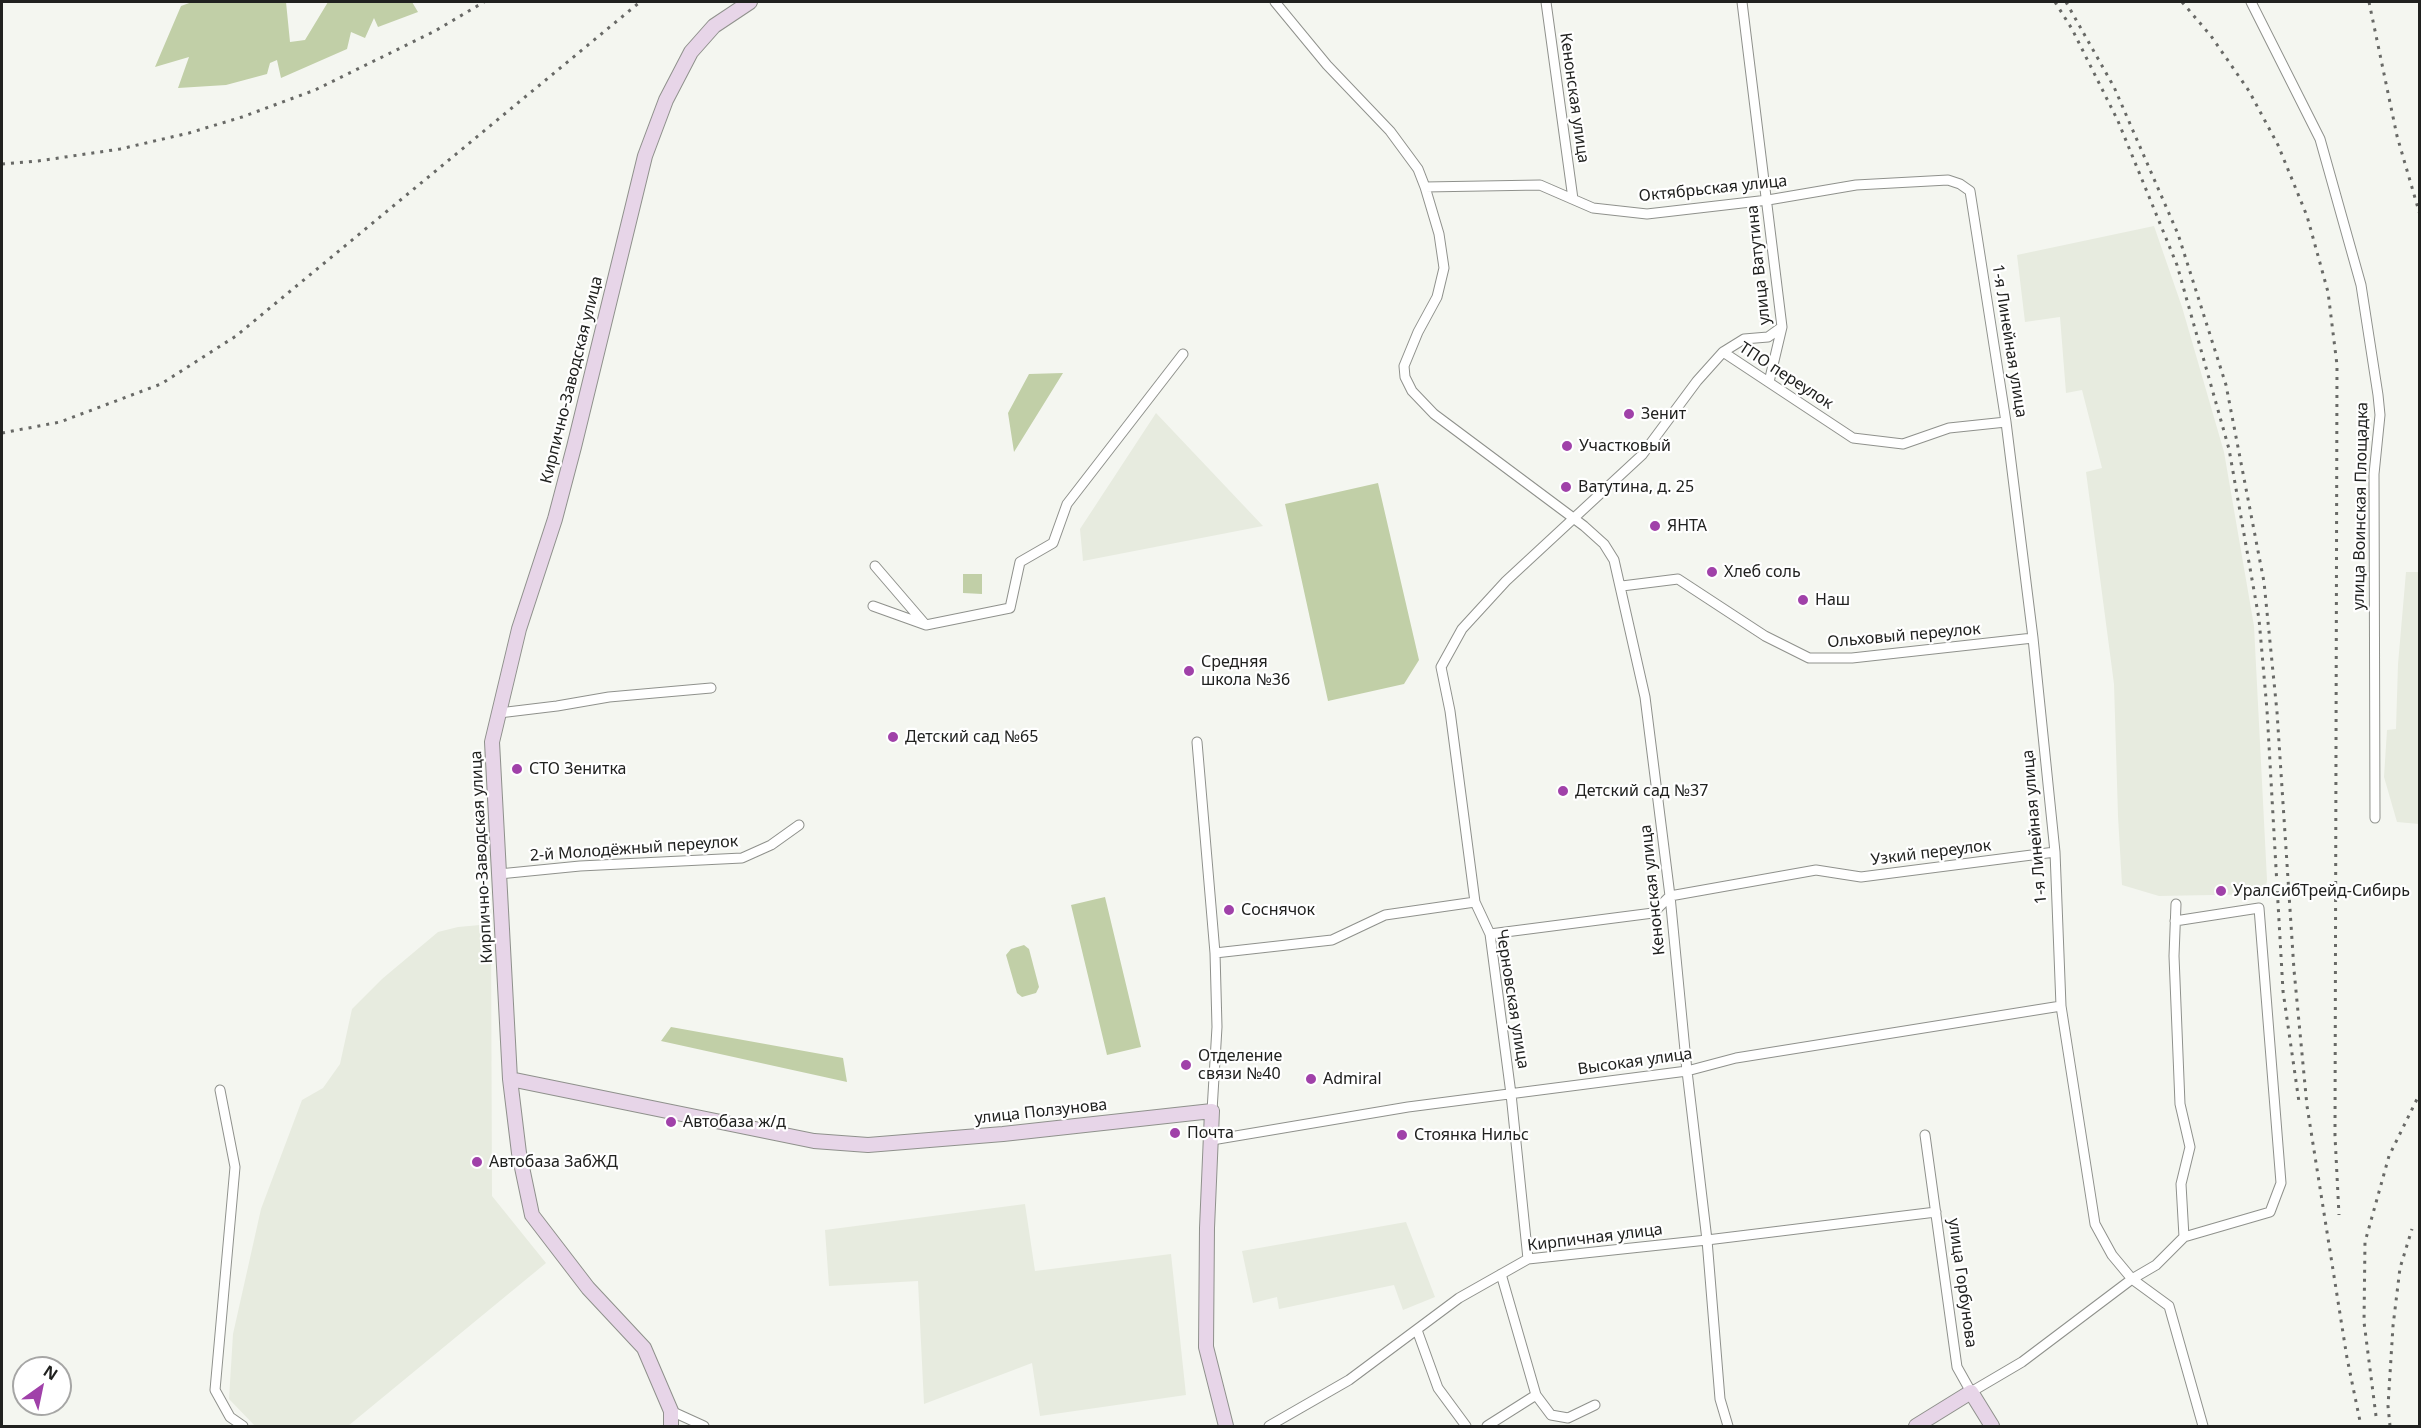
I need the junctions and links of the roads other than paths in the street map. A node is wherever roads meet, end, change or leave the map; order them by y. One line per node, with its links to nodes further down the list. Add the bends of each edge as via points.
1 (750, 2): 23 (street, Кирпично-Заводская улица, via 714,26 691,52 666,100 645,156 574,447 519,629)
2 (1275, 2): 6 (street, via 1327,66 1390,131 1418,170)
3 (1546, 2): 8 (street, Кенонская улица)
4 (1742, 2): 9 (street, улица Ватутина)
5 (2251, 2): 25 (street, улица Воинская Площадка, via 2320,140 2361,285 2380,415 2374,474)
6 (1425, 187): 8 (street, Октябрьская улица, via 1540,185); 15 (street, Кенонская улица, via 1444,268 1437,297 1406,357 1405,377 1423,405)
7 (1970, 191): 9 (street, Октябрьская улица, via 1948,180 1856,185); 14 (street, 1-я Линейная улица)
8 (1573, 198): 9 (street, Октябрьская улица, via 1593,208 1647,214)
9 (1768, 200): 10 (street, улица Ватутина)
10 (1782, 327): 11 (street, via 1768,337 1744,339); 13 (street, улица Ватутина)
11 (1723, 352): 13 (street, ТПО переулок); 15 (street, ТПО переулок, via 1642,455)
12 (1182, 354): 19 (street, via 1067,504 1053,543 1020,562 1010,608)
13 (1769, 382): 14 (street, ТПО переулок, via 1853,438 1903,444 1949,428)
14 (2006, 422): 20 (street, 1-я Линейная улица)
15 (1575, 518): 17 (street, Кенонская улица, via 1610,551); 22 (street, ТПО переулок, via 1506,581 1462,629 1441,667)
16 (875, 566): 19 (street)
17 (1622, 586): 20 (street, Ольховый переулок, via 1678,579 1765,636 1809,658 1852,658); 29 (street, Кенонская улица, via 1645,697)
18 (873, 606): 19 (street)
19 (926, 625)
20 (2033, 638): 27 (street, 1-я Линейная улица)
21 (711, 688): 23 (street, via 609,697)
22 (1450, 711): 30 (street, Черновская улица)
23 (499, 713): 28 (street, Кирпично-Заводская улица, via 492,742)
24 (1197, 742): 34 (street)
25 (2375, 818)
26 (799, 825): 28 (street, 2-й Молодёжный переулок, via 771,845 742,858)
27 (2055, 852): 29 (street, Узкий переулок, via 1861,877 1816,870); 35 (street, 1-я Линейная улица)
28 (499, 874): 37 (street, Кирпично-Заводская улица)
29 (1670, 896): 33 (street, via 1653,913); 36 (street, Кенонская улица)
30 (1475, 902): 33 (street, Черновская улица); 34 (street, via 1384,915 1332,940)
31 (2176, 904): 32 (street)
32 (2175, 921): 44 (street, via 2180,1104 2190,1147 2181,1184); 44 (street, via 2259,908 2281,1183 2270,1212)
33 (1490, 934): 39 (street, Черновская улица)
34 (1215, 952): 40 (street)
35 (2061, 1006): 36 (street, Высокая улица, via 1736,1058); 48 (street, 1-я Линейная улица, via 2095,1224)
36 (1687, 1071): 39 (street, Высокая улица); 45 (street, Кенонская улица)
37 (510, 1079): 40 (street, улица Ползунова, via 814,1141 868,1145); 53 (street, Кирпично-Заводская улица, via 532,1215 588,1288 644,1348)
38 (220, 1090): 54 (street, via 235,1167 215,1390 230,1417)
39 (1511, 1094): 42 (street, Высокая улица); 46 (street, Черновская улица)
40 (1212, 1111): 42 (street)
41 (1925, 1135): 43 (street, улица Горбунова)
42 (1212, 1140): 57 (street, via 1206,1347)
43 (1936, 1212): 45 (street, Кирпичная улица); 50 (street, улица Горбунова, via 1957,1367)
44 (2184, 1237): 48 (street, via 2156,1265)
45 (1707, 1240): 46 (street, Кирпичная улица); 61 (street, Кенонская улица, via 1720,1399)
46 (1528, 1258): 47 (street, Кирпичная улица)
47 (1501, 1274): 49 (street, Кирпичная улица, via 1459,1298); 51 (street)
48 (2132, 1280): 50 (street, via 2022,1362); 64 (street, 1-я Линейная улица, via 2169,1306)
49 (1417, 1330): 58 (street, Кирпичная улица, via 1349,1380); 59 (street, via 1438,1388)
50 (1971, 1392): 62 (street); 63 (street, улица Горбунова)
51 (1536, 1395): 52 (street, via 1551,1415 1568,1418); 60 (street)
52 (1595, 1405)
53 (671, 1411): 55 (street, Кирпично-Заводская улица); 56 (street)
54 (243, 1426)
55 (671, 1426)
56 (704, 1426)
57 (1226, 1426)
58 (1269, 1426)
59 (1466, 1426)
60 (1486, 1426)
61 (1728, 1426)
62 (1916, 1426)
63 (1992, 1426)
64 (2203, 1426)

